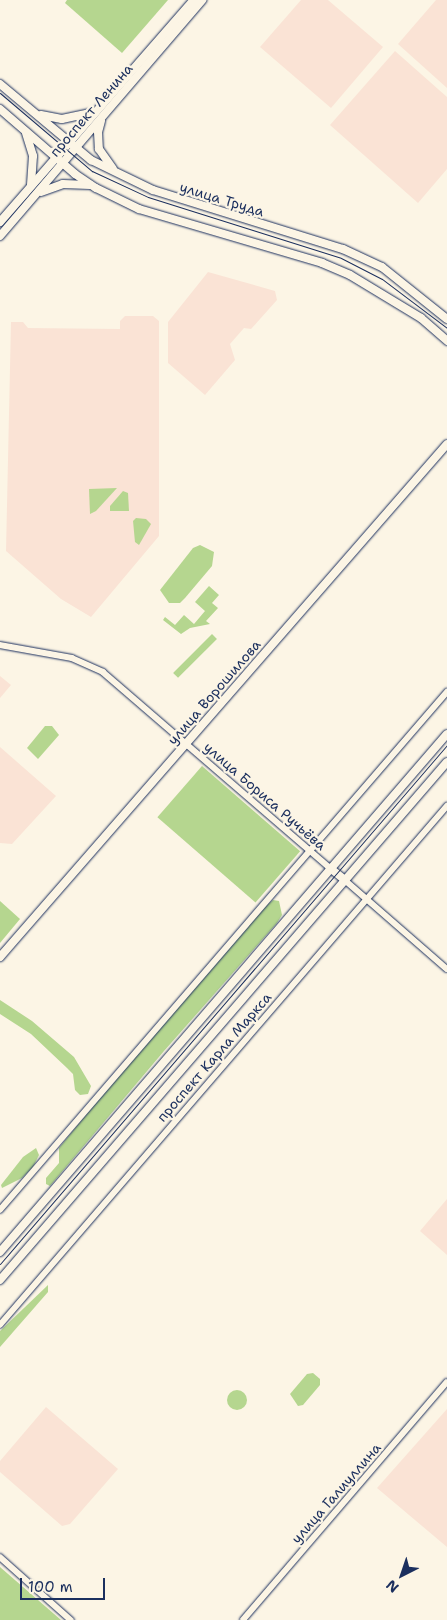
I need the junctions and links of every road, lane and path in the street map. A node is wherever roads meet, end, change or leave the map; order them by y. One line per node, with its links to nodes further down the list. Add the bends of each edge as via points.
1 (194, 0): 6 (main road, проспект Ленина)
2 (202, 0): 6 (main road, проспект Ленина)
3 (0, 84): 5 (main road, улица Труда)
4 (0, 109): 7 (main road)
5 (32, 111): 6 (main road, via 49,119 62,120); 8 (main road, улица Труда)
6 (101, 112): 8 (main road, проспект Ленина); 10 (main road, via 99,149)
7 (24, 129): 9 (main road); 12 (main road, via 33,156)
8 (73, 145): 9 (main road, проспект Ленина); 10 (main road, улица Труда, via 91,160)
9 (59, 160): 11 (main road); 12 (main road, проспект Ленина)
10 (116, 172): 15 (main road, улица Труда, via 152,190 343,250 382,267)
11 (91, 185): 12 (main road, via 62,184); 16 (main road, via 139,210 322,263 350,275 421,318)
12 (29, 195): 13 (main road, проспект Ленина); 14 (main road, проспект Ленина)
13 (0, 222)
14 (0, 236)
15 (447, 319)
16 (447, 341)
17 (447, 444): 21 (main road, улица Ворошилова)
18 (0, 645): 21 (street, улица Бориса Ручьёва, via 90,664)
19 (447, 692): 24 (street)
20 (447, 734): 25 (main road)
21 (185, 744): 24 (street, улица Бориса Ручьёва); 28 (main road, улица Ворошилова)
22 (447, 762): 26 (main road, проспект Карла Маркса)
23 (447, 806): 27 (street, проспект Карла Маркса)
24 (309, 851): 25 (street, улица Бориса Ручьёва); 30 (street)
25 (330, 868): 26 (main road, улица Бориса Ручьёва); 31 (main road)
26 (344, 880): 27 (street, улица Бориса Ручьёва); 32 (main road, проспект Карла Маркса)
27 (368, 899): 29 (street, улица Бориса Ручьёва); 33 (street, проспект Карла Маркса)
28 (0, 957)
29 (447, 969)
30 (0, 1210)
31 (0, 1252)
32 (0, 1280)
33 (0, 1325)
34 (447, 1382): 37 (street, улица Галиуллина)
35 (0, 1557): 36 (street)
36 (71, 1620)
37 (243, 1620)

